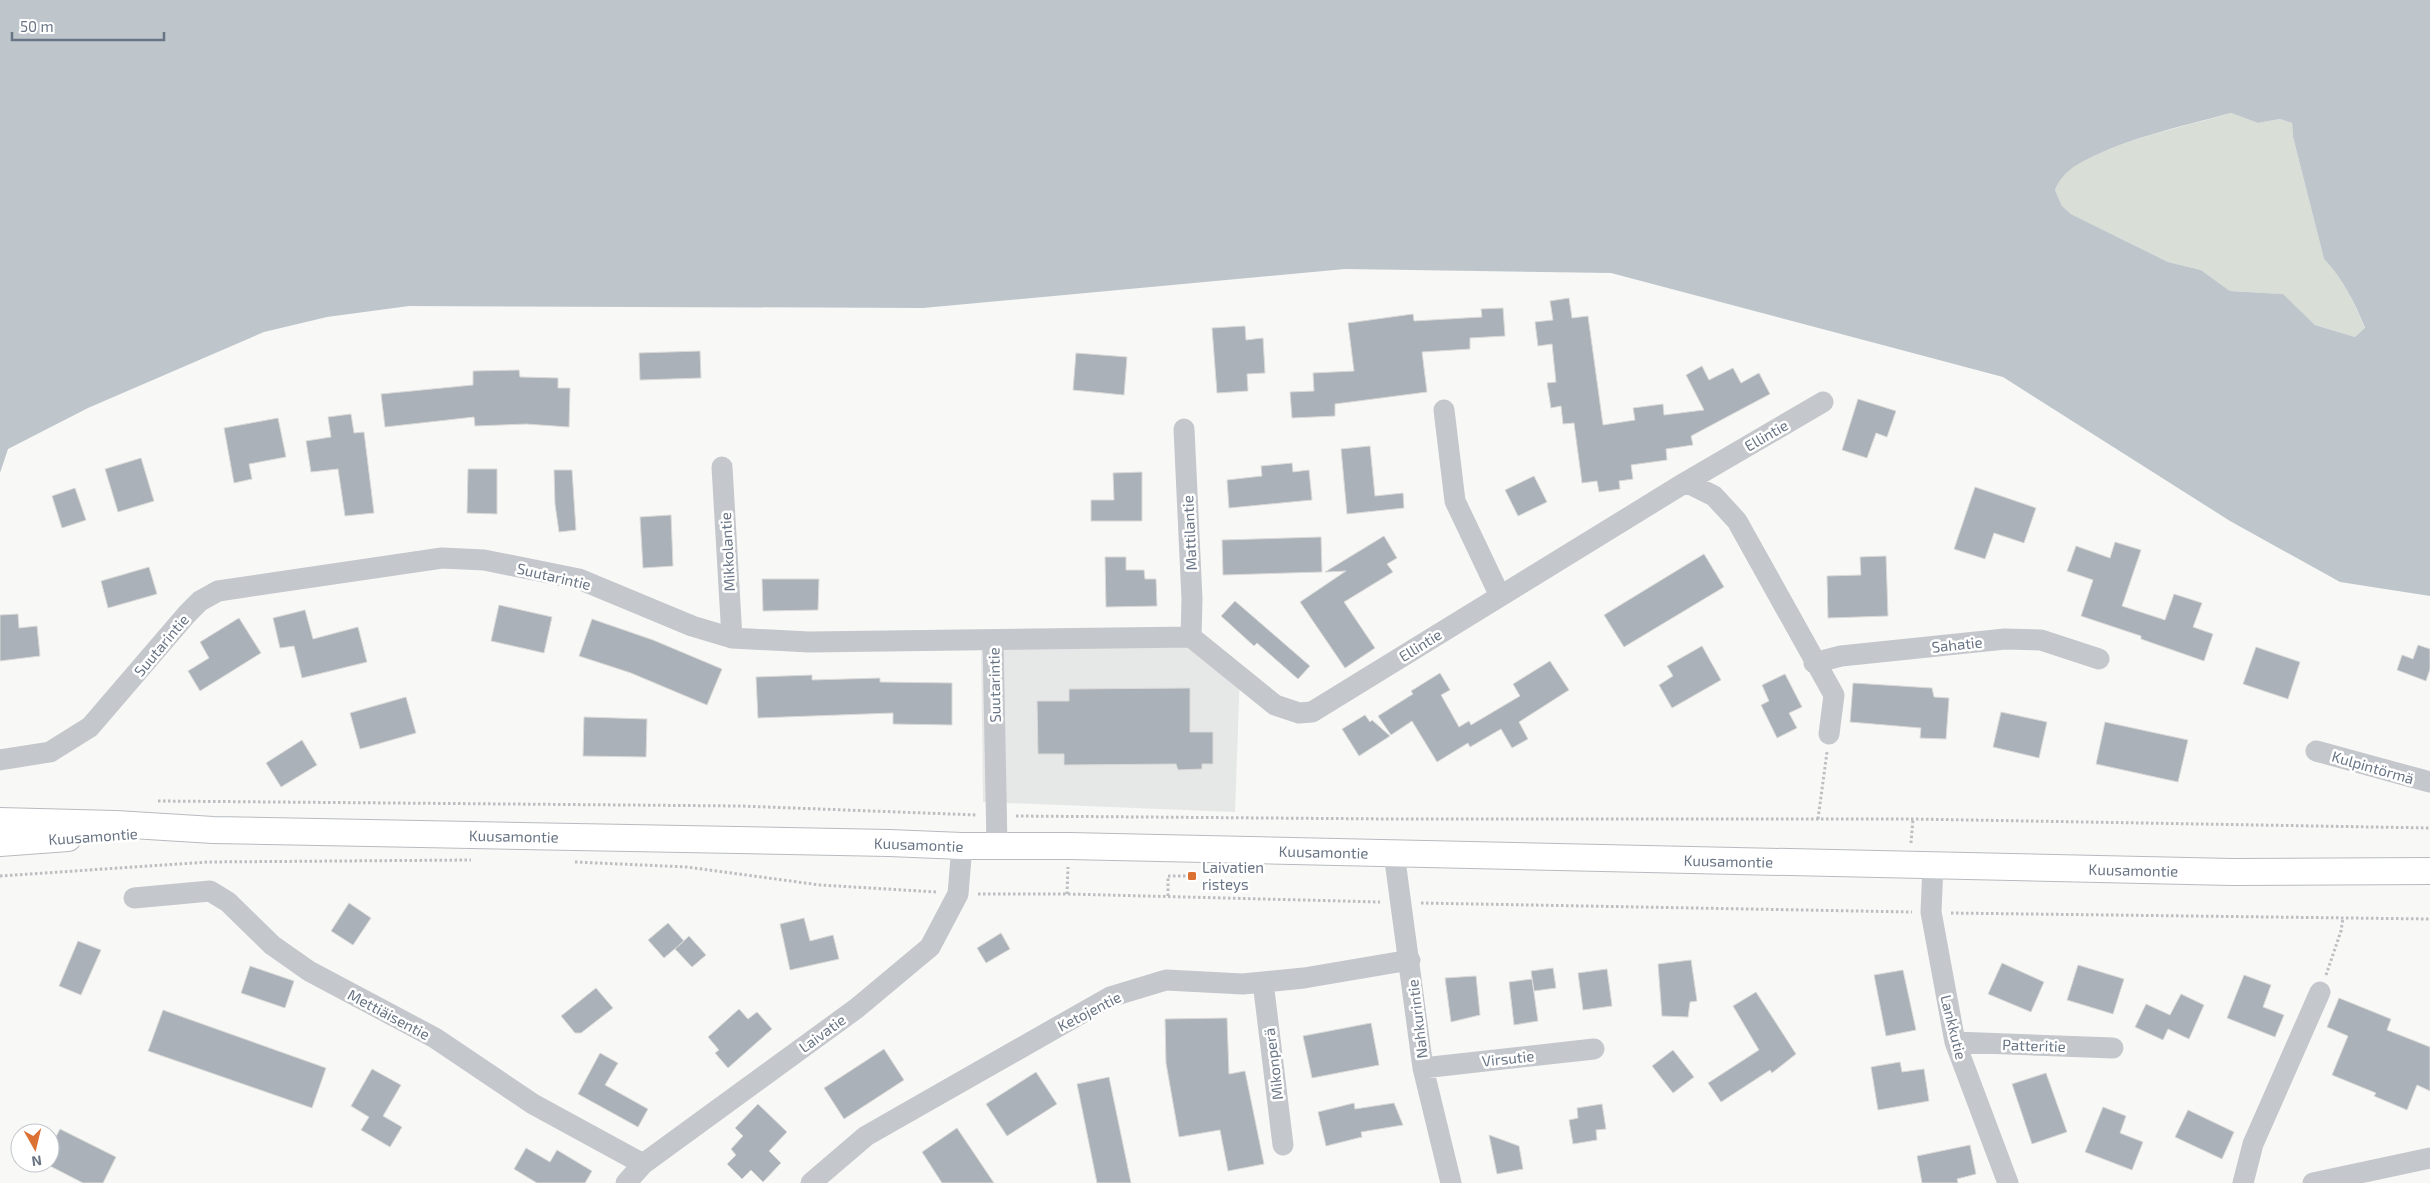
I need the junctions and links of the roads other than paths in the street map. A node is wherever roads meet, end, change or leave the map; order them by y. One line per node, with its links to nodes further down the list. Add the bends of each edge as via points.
1 (1823, 402): 5 (street, Ellintie)
2 (1444, 410): 6 (street, via 1455,501)
3 (1184, 429): 7 (street, Mattilantie)
4 (722, 467): 8 (street, Mikkolantie)
5 (1686, 482): 6 (street, Ellintie); 11 (street, via 1714,496 1737,521)
6 (1500, 596): 7 (street, Ellintie, via 1312,712 1299,713 1275,705)
7 (1191, 637): 9 (street)
8 (732, 638): 9 (street, Suutarintie, via 809,642); 14 (street, Suutarintie, via 692,626 579,578 484,560 442,558 238,587 218,591 186,614 90,727 50,752)
9 (993, 640): 20 (street, Suutarintie)
10 (2099, 659): 11 (street, Sahatie, via 2041,640 2005,639 1841,656)
11 (1814, 663): 12 (street, via 1834,695)
12 (1829, 734)
13 (2316, 751): 15 (street, Kulpintörmä)
14 (0, 760)
15 (2430, 782)
16 (0, 821): 17 (main road, Kuusamontie, via 116,824)
17 (186, 830): 18 (main road, Kuusamontie); 19 (main road, Kuusamontie)
18 (0, 843)
19 (962, 846): 20 (main road, Kuusamontie); 34 (street, Laivatie, via 958,894 930,947 857,1008)
20 (997, 846): 21 (main road, Kuusamontie)
21 (1394, 853): 22 (main road, Kuusamontie); 25 (street, Nahkurintie)
22 (1933, 865): 23 (main road, Kuusamontie, via 2232,872); 28 (street, Lankkutie, via 1931,912)
23 (2430, 871)
24 (134, 898): 34 (street, Mettiäisentie, via 210,891 228,902 272,945 309,970 435,1038 533,1104)
25 (1410, 960): 26 (street, Ketojentie); 31 (street, Nahkurintie)
26 (1263, 982): 32 (street, Mikonperä); 36 (street, Ketojentie, via 1166,980 1110,997 866,1136)
27 (2320, 992): 39 (street, via 2253,1144)
28 (1955, 1042): 29 (street, Patteritie); 38 (street, Lankkutie)
29 (2113, 1048)
30 (1594, 1049): 31 (street, Virsutie)
31 (1423, 1068): 37 (street, Nahkurintie)
32 (1283, 1145)
33 (2430, 1158): 40 (street)
34 (643, 1164): 35 (street, Laivatie)
35 (626, 1183)
36 (811, 1183)
37 (1451, 1183)
38 (2008, 1183)
39 (2243, 1183)
40 (2313, 1183)

